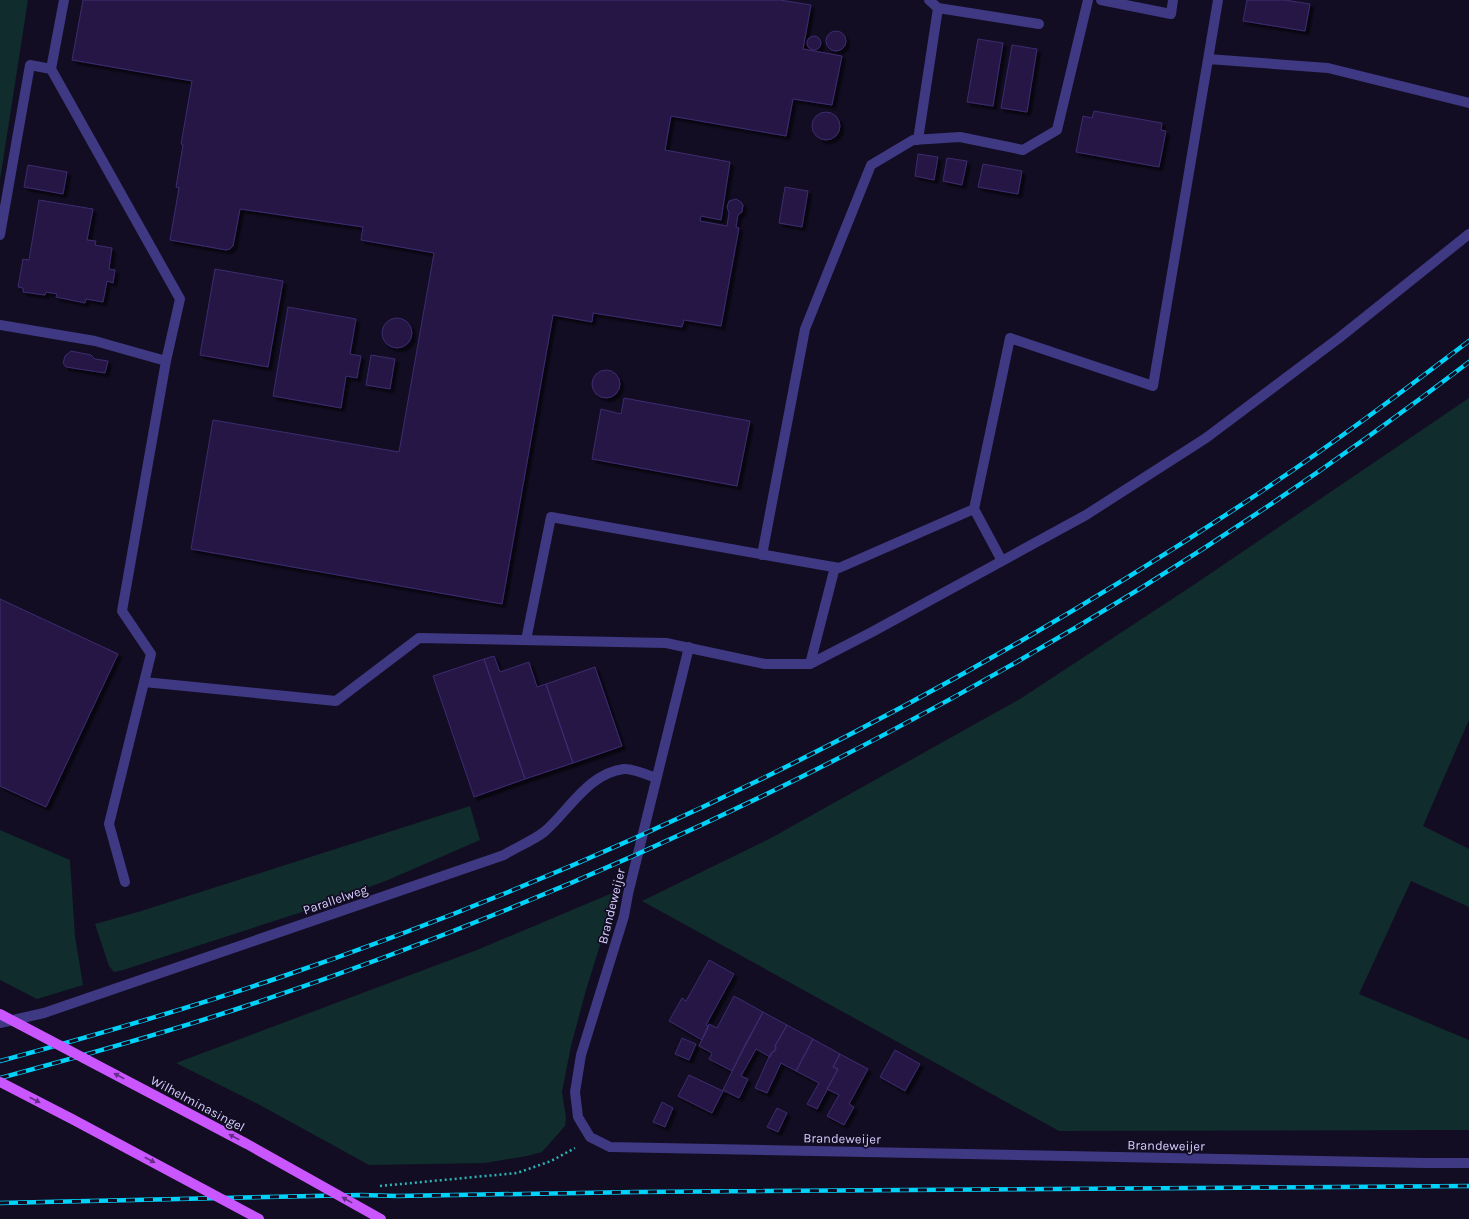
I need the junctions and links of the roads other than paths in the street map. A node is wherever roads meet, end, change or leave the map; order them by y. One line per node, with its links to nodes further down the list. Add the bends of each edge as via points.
1 (64, 0): 10 (street)
2 (929, 0): 7 (street)
3 (1088, 0): 12 (street, via 1057,130 1023,150 960,137)
4 (1101, 0): 5 (street, via 1171,14)
5 (1173, 0)
6 (1218, 0): 9 (street)
7 (938, 8): 8 (street); 12 (street)
8 (1039, 24)
9 (1208, 59): 11 (street, via 1328,68); 17 (street, via 1153,386 1010,338)
10 (51, 69): 14 (street, via 30,65); 16 (street, via 180,299)
11 (1469, 103)
12 (918, 140): 18 (street, via 913,140 871,165 805,330)
13 (1469, 234): 19 (street, via 1339,338 1206,438 1086,515)
14 (0, 235)
15 (0, 325): 16 (street, via 95,341)
16 (166, 361): 24 (street, via 122,611 150,654)
17 (974, 509): 19 (street); 20 (street, via 839,568)
18 (762, 554): 20 (street); 21 (street, via 551,517)
19 (1002, 560): 23 (street)
20 (834, 567): 23 (street)
21 (526, 640): 22 (street, via 666,643); 24 (street, via 419,638 336,701)
22 (689, 647): 23 (street, via 766,664); 25 (street, Brandeweijer)
23 (810, 664)
24 (144, 682): 26 (street, via 109,824)
25 (656, 778): 28 (street, Parallelweg, via 625,769 611,773 582,791 543,833 504,855 44,1013); 30 (street, Brandeweijer, via 624,916 581,1055 575,1092 578,1117 590,1137 610,1147)
26 (125, 882)
27 (0, 1014): 32 (main road, Wilhelminasingel, one-way to 27, bridge, via 247,1144)
28 (0, 1023)
29 (0, 1082): 31 (main road, one-way to 31, bridge)
30 (1469, 1162)
31 (259, 1219)
32 (381, 1219)

